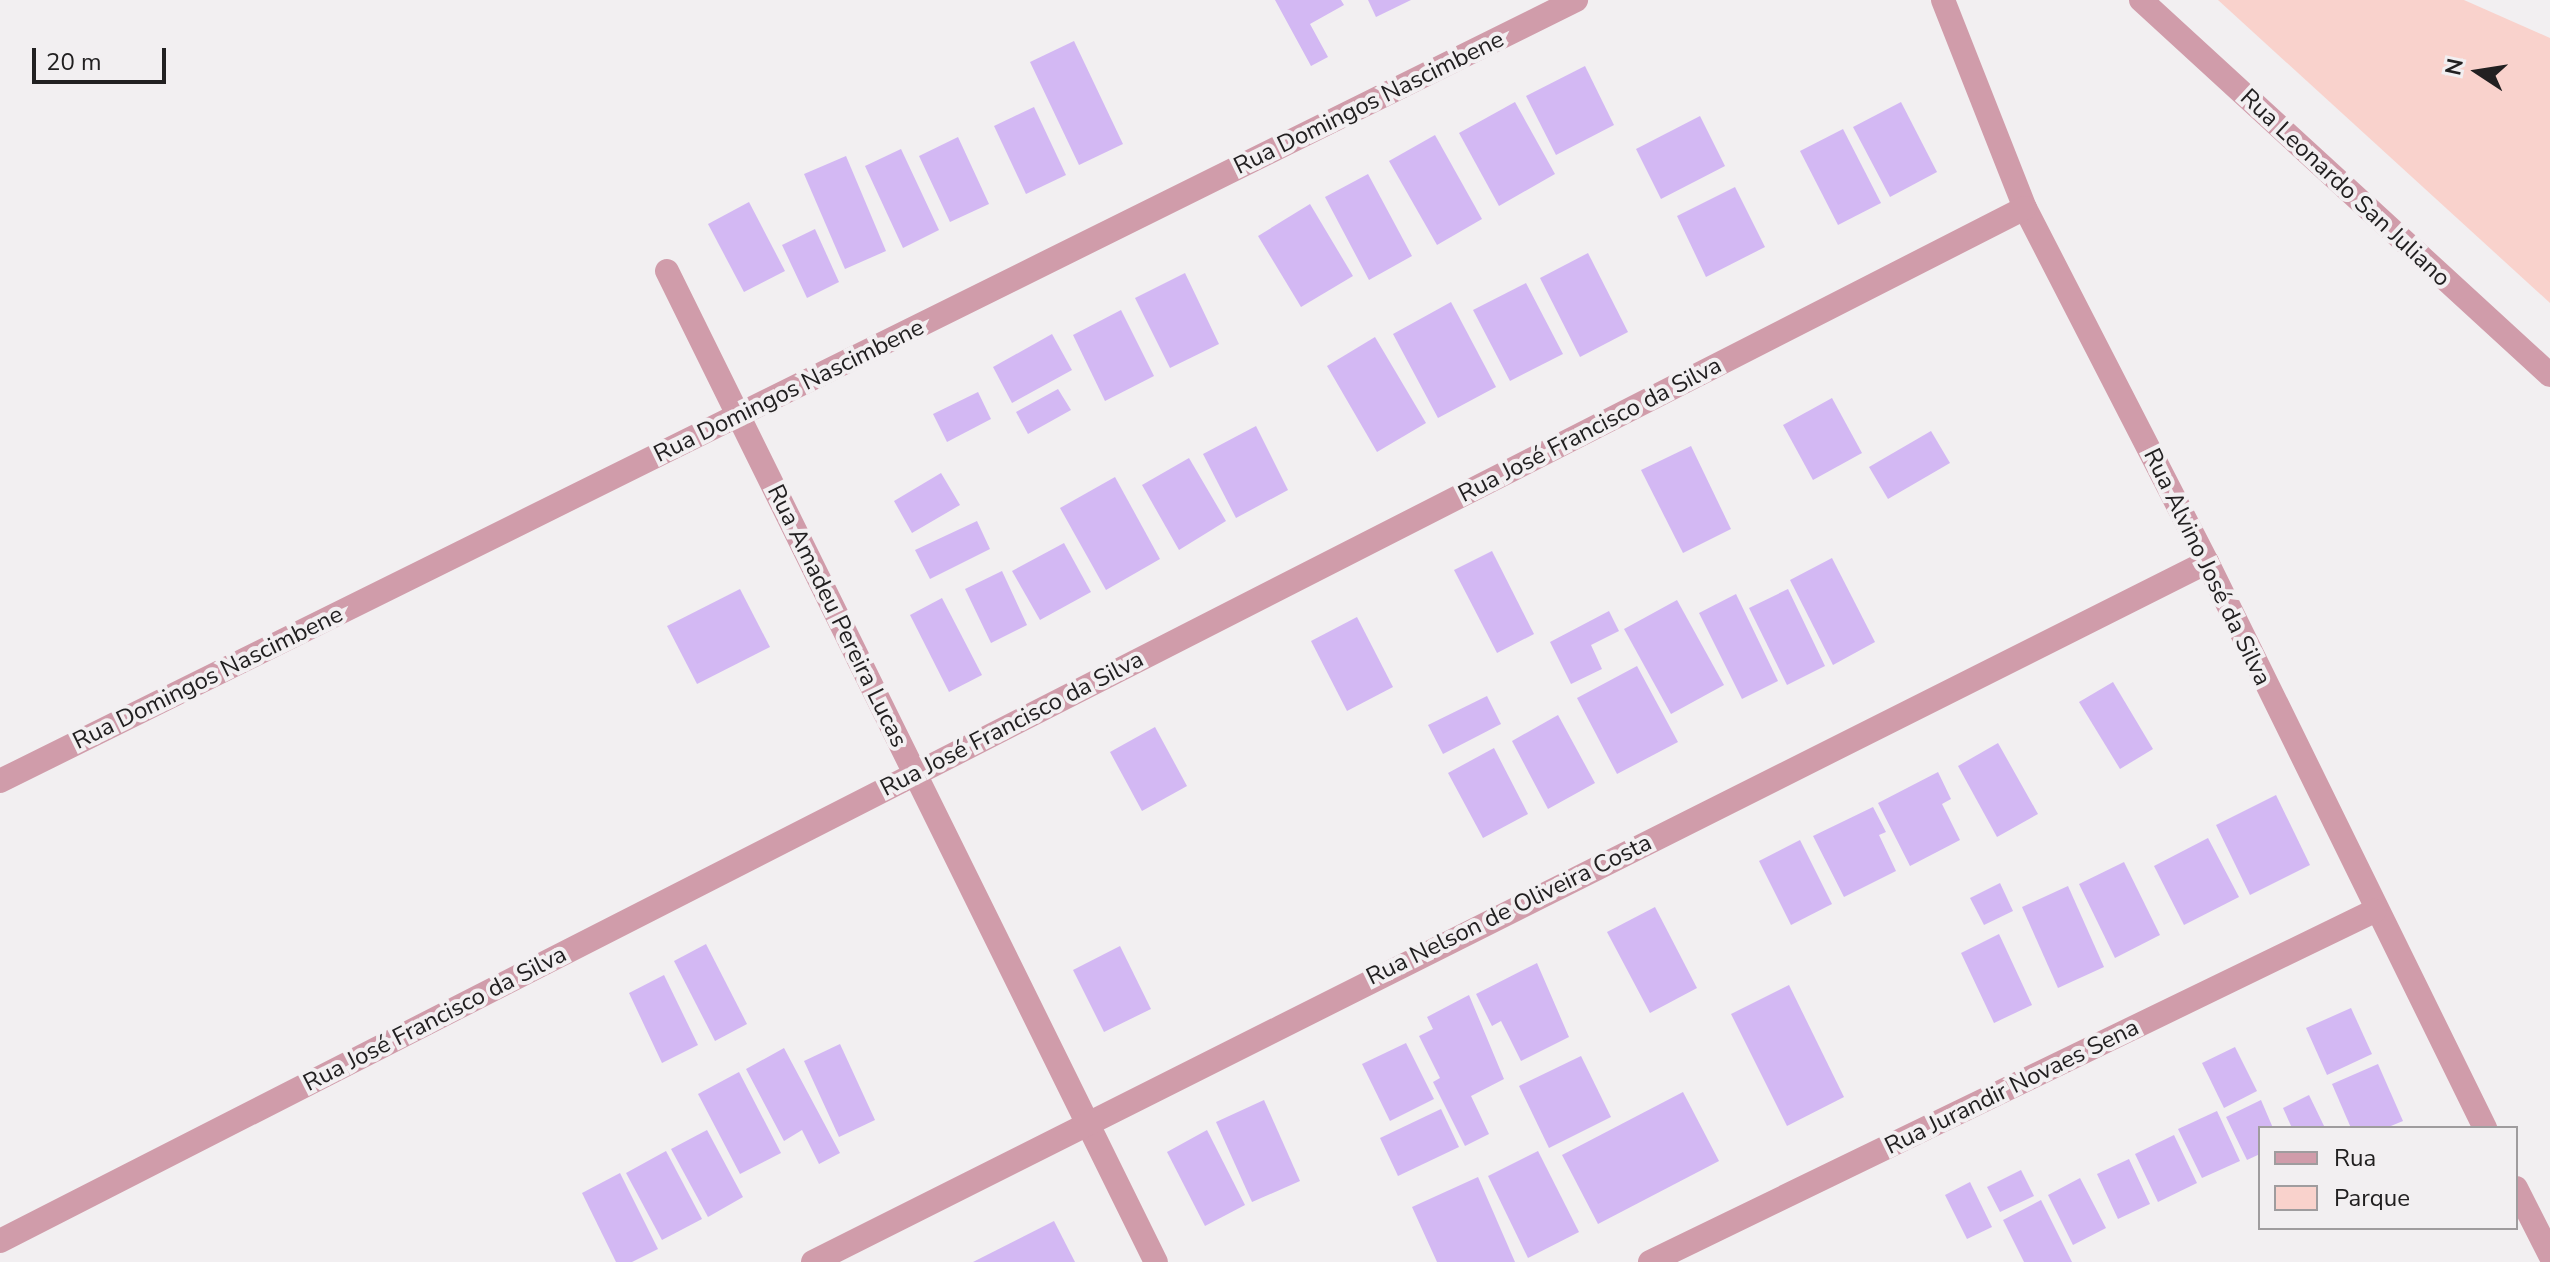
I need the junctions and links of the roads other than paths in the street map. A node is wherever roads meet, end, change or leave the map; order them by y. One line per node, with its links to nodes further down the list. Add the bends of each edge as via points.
1 (1576, 0): 7 (street, Rua Domingos Nascimbene)
2 (1943, 0): 4 (street, Rua Alvino José da Silva)
3 (2141, 0): 6 (street, Rua Leonardo San Juliano)
4 (2025, 208): 8 (street, Rua Alvino José da Silva); 9 (street, Rua José Francisco da Silva)
5 (667, 271): 7 (street, Rua Amadeu Pereira Lucas)
6 (2550, 375)
7 (740, 415): 9 (street, Rua Amadeu Pereira Lucas); 10 (street, Rua Domingos Nascimbene)
8 (2207, 562): 11 (street, Rua Alvino José da Silva); 12 (street, Rua Nelson de Oliveira Costa)
9 (914, 774): 12 (street, Rua Amadeu Pereira Lucas); 15 (street, Rua José Francisco da Silva)
10 (0, 781)
11 (2374, 911): 13 (street, Rua Alvino José da Silva); 19 (street, Rua Jurandir Novaes Sena)
12 (1086, 1121): 17 (street, Rua Nelson de Oliveira Costa); 18 (street, Rua Amadeu Pereira Lucas)
13 (2484, 1126)
14 (2518, 1192): 16 (street)
15 (0, 1241)
16 (2550, 1255)
17 (813, 1262)
18 (1156, 1262)
19 (1650, 1262)

